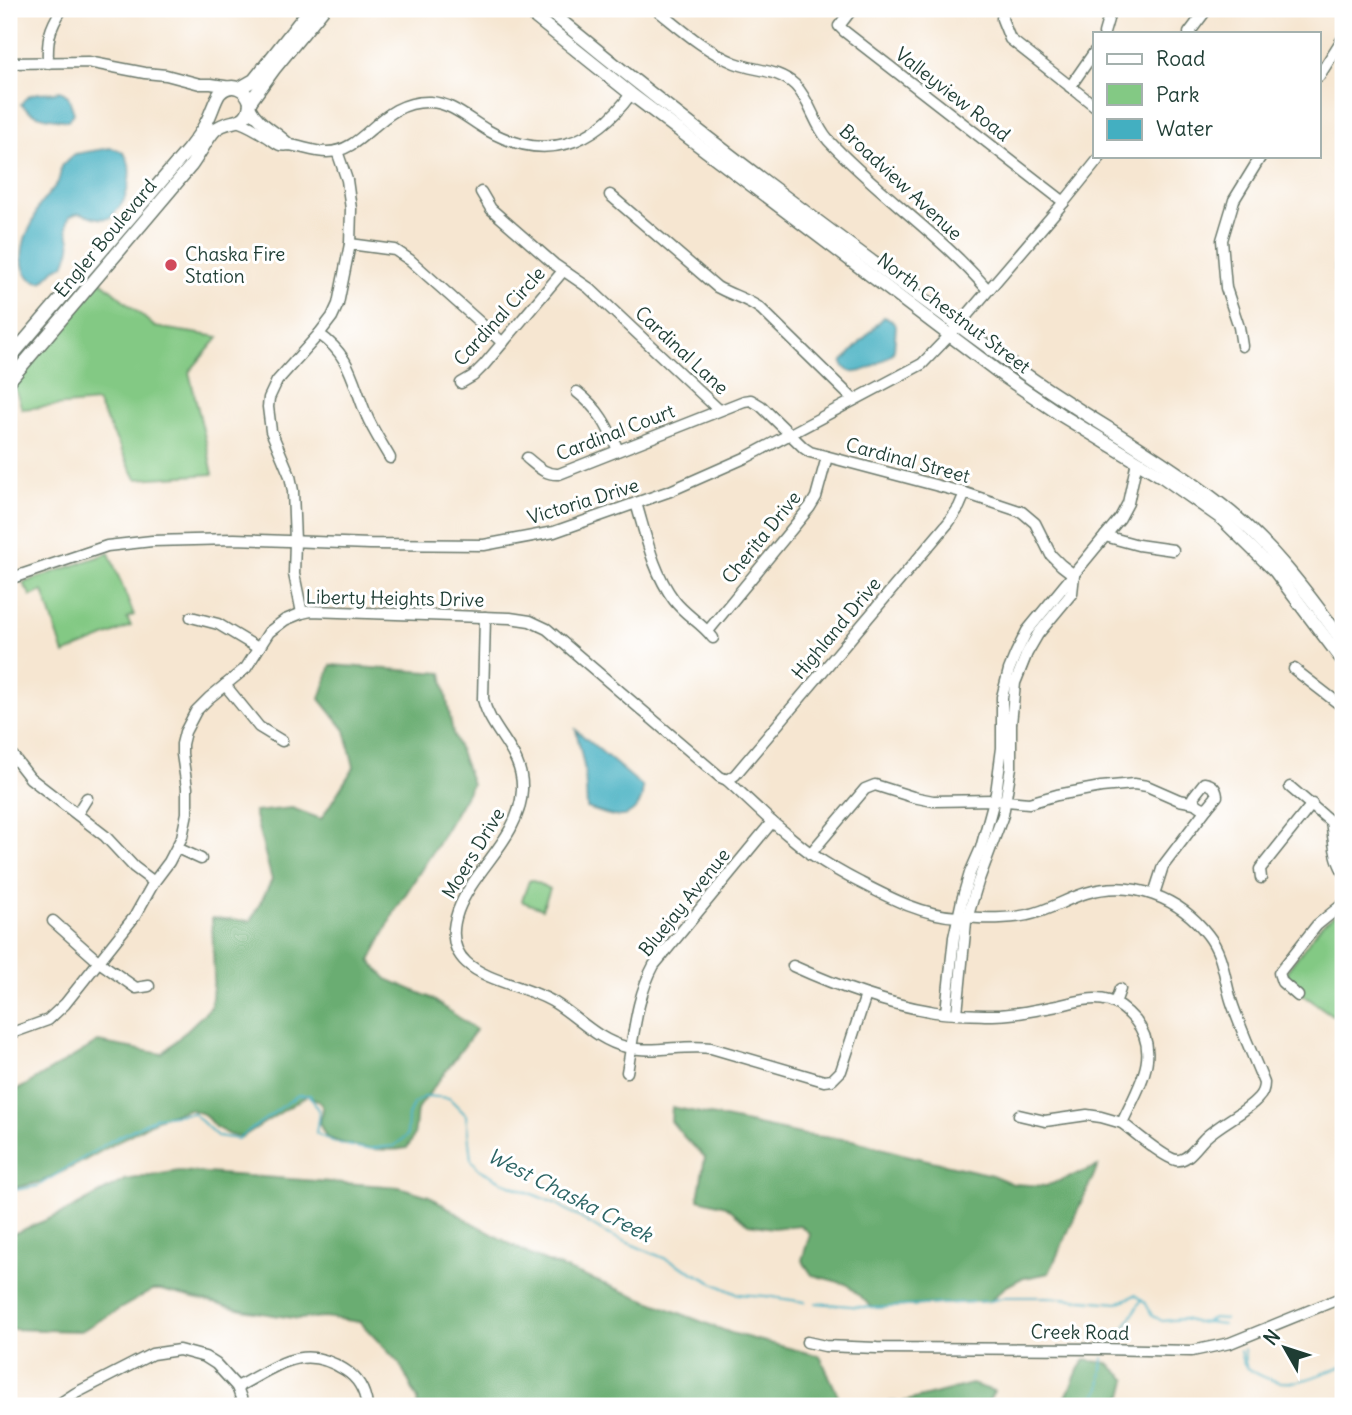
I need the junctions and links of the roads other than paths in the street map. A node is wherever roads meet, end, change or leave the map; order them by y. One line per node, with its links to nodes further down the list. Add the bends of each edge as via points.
1 (62, 9): 15 (street, via 48,34)
2 (310, 9): 20 (main road, via 254,80)
3 (323, 9): 23 (main road)
4 (524, 9): 21 (main road, North Chestnut Street)
5 (547, 9): 36 (main road, North Chestnut Street)
6 (656, 9): 35 (street, Broadview Avenue, via 705,48 794,84 825,137)
7 (852, 9): 32 (street, Valleyview Road, via 839,26 844,31)
8 (1003, 9): 19 (street, via 1010,40)
9 (1111, 9): 11 (street)
10 (1207, 9): 12 (street)
11 (1104, 32)
12 (1190, 32)
13 (1343, 38): 17 (street)
14 (1093, 54): 19 (street)
15 (48, 63): 16 (street); 18 (street, via 88,62)
16 (9, 64)
17 (1320, 74)
18 (200, 84): 20 (street); 22 (street)
19 (1070, 87): 24 (street)
20 (235, 88): 22 (main road, via 223,91); 23 (main road, via 247,94)
21 (631, 94): 27 (street, via 594,132 560,146 528,146 487,130 457,110 429,102 406,104); 36 (main road, North Chestnut Street)
22 (216, 103): 25 (main road, via 220,116); 40 (main road, Engler Boulevard, via 187,151)
23 (250, 104): 25 (main road, via 247,115); 26 (street, via 259,120)
24 (1093, 104)
25 (234, 122): 26 (street, via 280,145); 41 (main road, Engler Boulevard, via 216,129 190,167)
26 (290, 145): 27 (street)
27 (337, 151): 33 (street, via 351,209)
28 (1099, 158): 32 (street, Victoria Drive)
29 (1260, 158): 39 (street, via 1234,200 1223,240 1226,288)
30 (481, 192): 34 (street, Cardinal Lane, via 491,209)
31 (610, 195): 44 (street, via 717,287 761,309)
32 (1064, 202): 35 (street, Victoria Drive)
33 (350, 244): 37 (street, via 338,304); 38 (street, via 394,250 410,260)
34 (563, 271): 38 (street, Cardinal Circle); 45 (street, Cardinal Lane, via 589,288)
35 (988, 290): 36 (street, Victoria Drive)
36 (954, 330): 44 (street, Victoria Drive, via 922,364); 51 (main road, North Chestnut Street, via 1005,377); 62 (main road, North Chestnut Street, via 1222,505 1287,567)
37 (319, 334): 49 (street, via 343,356 366,415); 55 (street, via 277,381 268,407 271,431 290,476)
38 (502, 343): 42 (street, Cardinal Circle)
39 (1242, 346)
40 (9, 359)
41 (9, 381)
42 (461, 383)
43 (577, 392): 47 (street, via 601,414)
44 (854, 400): 46 (street, Victoria Drive)
45 (719, 410): 46 (street, Cardinal Lane, via 754,401); 47 (street, Cardinal Court)
46 (790, 434): 48 (street, Cardinal Street, via 804,448); 53 (street, Victoria Drive, via 700,479)
47 (618, 450): 50 (street, Cardinal Court, via 555,474)
48 (827, 457): 52 (street, Cardinal Street); 53 (street, Cherita Drive, via 810,507 710,634 663,585)
49 (390, 458)
50 (527, 458)
51 (1137, 461): 54 (street, via 1128,503); 64 (main road, North Chestnut Street, via 1192,496 1249,544)
52 (965, 493): 57 (street, Cardinal Street, via 1022,512 1035,523 1051,555); 70 (street, Highland Drive, via 949,522)
53 (636, 503): 55 (street, Victoria Drive, via 554,532 484,545)
54 (1105, 536): 56 (street); 57 (street)
55 (295, 541): 58 (street, Victoria Drive, via 186,539 107,546); 59 (street, via 295,585)
56 (1173, 550)
57 (1074, 575): 73 (street, via 1027,631 1009,670 1002,697)
58 (9, 579)
59 (302, 612): 61 (street, Liberty Heights Drive); 63 (street, Liberty Heights Drive, via 276,625)
60 (191, 617): 63 (street, via 218,624)
61 (485, 617): 70 (street, Liberty Heights Drive, via 530,621 547,629); 98 (street, Moers Drive, via 484,699 489,717 514,755 522,794 514,824 463,900 454,929 455,945 472,968 553,1001 603,1039)
62 (1343, 642)
63 (258, 648): 66 (street, Liberty Heights Drive, via 246,668)
64 (1343, 661)
65 (1294, 669): 67 (street)
66 (225, 685): 68 (street, via 259,727); 79 (street, Liberty Heights Drive, via 196,711 185,732 182,754 187,814)
67 (1343, 707)
68 (282, 741)
69 (9, 751): 77 (street, via 30,778)
70 (727, 780): 78 (street)
71 (1290, 788): 75 (street)
72 (88, 798): 77 (street)
73 (1000, 800): 74 (street, via 1029,803 1134,784); 80 (street, via 933,801 871,786); 87 (street, via 966,886)
74 (1195, 803): 76 (street); 76 (street, via 1192,797 1204,783 1209,784 1217,796)
75 (1312, 804): 82 (street, via 1331,822); 83 (street, via 1260,869)
76 (1207, 808): 85 (street, via 1163,866)
77 (77, 814): 84 (street)
78 (772, 822): 80 (street); 98 (street, Bluejay Avenue, via 654,965 638,1005)
79 (177, 848): 81 (street); 84 (street, Liberty Heights Drive)
80 (810, 854): 87 (street, via 898,902)
81 (201, 859)
82 (1343, 871)
83 (1261, 878)
84 (154, 882): 89 (street, Liberty Heights Drive, via 135,916)
85 (1154, 894): 87 (street, via 1093,891 1027,915); 101 (street, via 1187,913 1216,947 1264,1087 1256,1100 1212,1131 1183,1159 1168,1156)
86 (1343, 904): 94 (street, via 1317,925 1279,973)
87 (963, 917): 96 (street, via 954,937)
88 (53, 922): 89 (street)
89 (99, 962): 91 (street, via 136,988); 97 (street, Liberty Heights Drive, via 48,1020)
90 (793, 966): 93 (street)
91 (149, 986)
92 (1120, 989): 95 (street)
93 (866, 995): 96 (street); 98 (street, Moers Drive, via 841,1071 830,1080 711,1048)
94 (1298, 996)
95 (1115, 1003): 96 (street, via 1094,999 991,1016); 101 (street, via 1140,1026 1148,1050 1142,1079)
96 (952, 1013)
97 (9, 1034)
98 (632, 1048): 99 (street, Bluejay Avenue)
99 (628, 1072)
100 (1019, 1115): 101 (street, via 1045,1121 1087,1115)
101 (1122, 1123)
102 (1343, 1297): 103 (street, Creek Road, via 1240,1339 1192,1351 877,1348)
103 (807, 1342)
104 (237, 1387): 105 (street, via 216,1364 179,1350 152,1354); 106 (street); 107 (street, via 307,1356 350,1373 360,1384)
105 (56, 1406)
106 (244, 1406)
107 (367, 1406)

